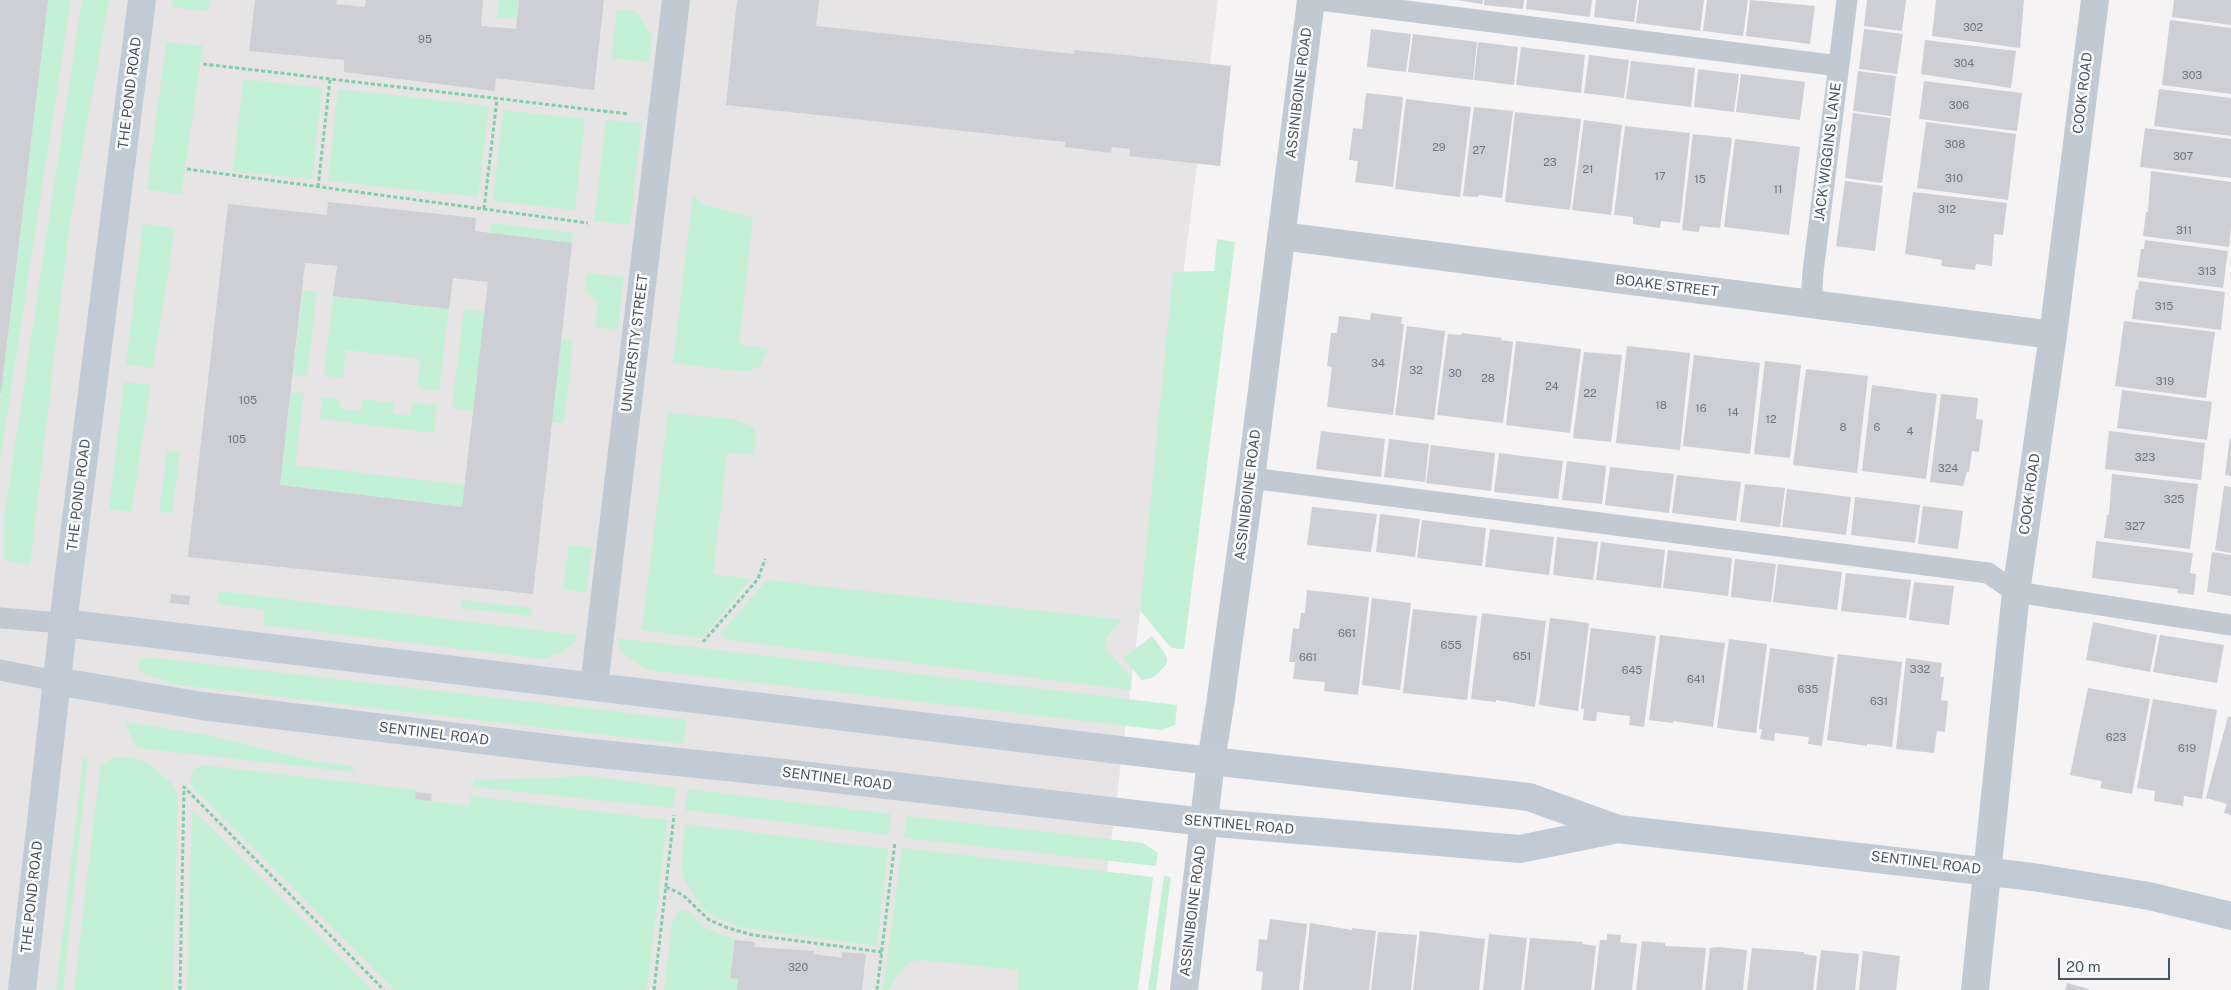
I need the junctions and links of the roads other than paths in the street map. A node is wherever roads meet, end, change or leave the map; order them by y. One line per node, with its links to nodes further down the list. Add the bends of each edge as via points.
1 (142, 0): 14 (street, THE POND ROAD)
2 (676, 0): 18 (street, UNIVERSITY STREET)
3 (1311, 0): 8 (street, ASSINIBOINE ROAD)
4 (1320, 0): 7 (lane)
5 (1847, 0): 7 (lane, JACK WIGGINS LANE)
6 (2095, 0): 10 (street, COOK ROAD)
7 (1839, 66): 9 (lane, JACK WIGGINS LANE)
8 (1280, 236): 9 (street, BOAKE STREET); 11 (street, ASSINIBOINE ROAD)
9 (1811, 305): 10 (street, BOAKE STREET)
10 (2053, 336): 12 (street, COOK ROAD)
11 (1251, 478): 12 (lane, via 1988,574); 19 (street, ASSINIBOINE ROAD)
12 (2016, 592): 15 (lane); 22 (street, COOK ROAD)
13 (0, 618): 14 (lane)
14 (63, 623): 17 (street, THE POND ROAD); 18 (street, SENTINEL ROAD)
15 (2231, 625)
16 (0, 670): 17 (lane)
17 (56, 681): 20 (street, SENTINEL ROAD, via 202,706); 24 (street, THE POND ROAD)
18 (594, 686): 19 (street, SENTINEL ROAD)
19 (1211, 761): 20 (street, ASSINIBOINE ROAD); 21 (street, SENTINEL ROAD, via 1529,797)
20 (1204, 822): 21 (street, SENTINEL ROAD, via 1520,849); 25 (street, ASSINIBOINE ROAD)
21 (1618, 829): 22 (street, SENTINEL ROAD)
22 (1987, 871): 23 (street, SENTINEL ROAD, via 2149,896); 26 (street, COOK ROAD)
23 (2231, 916)
24 (22, 990)
25 (1184, 990)
26 (1974, 990)

